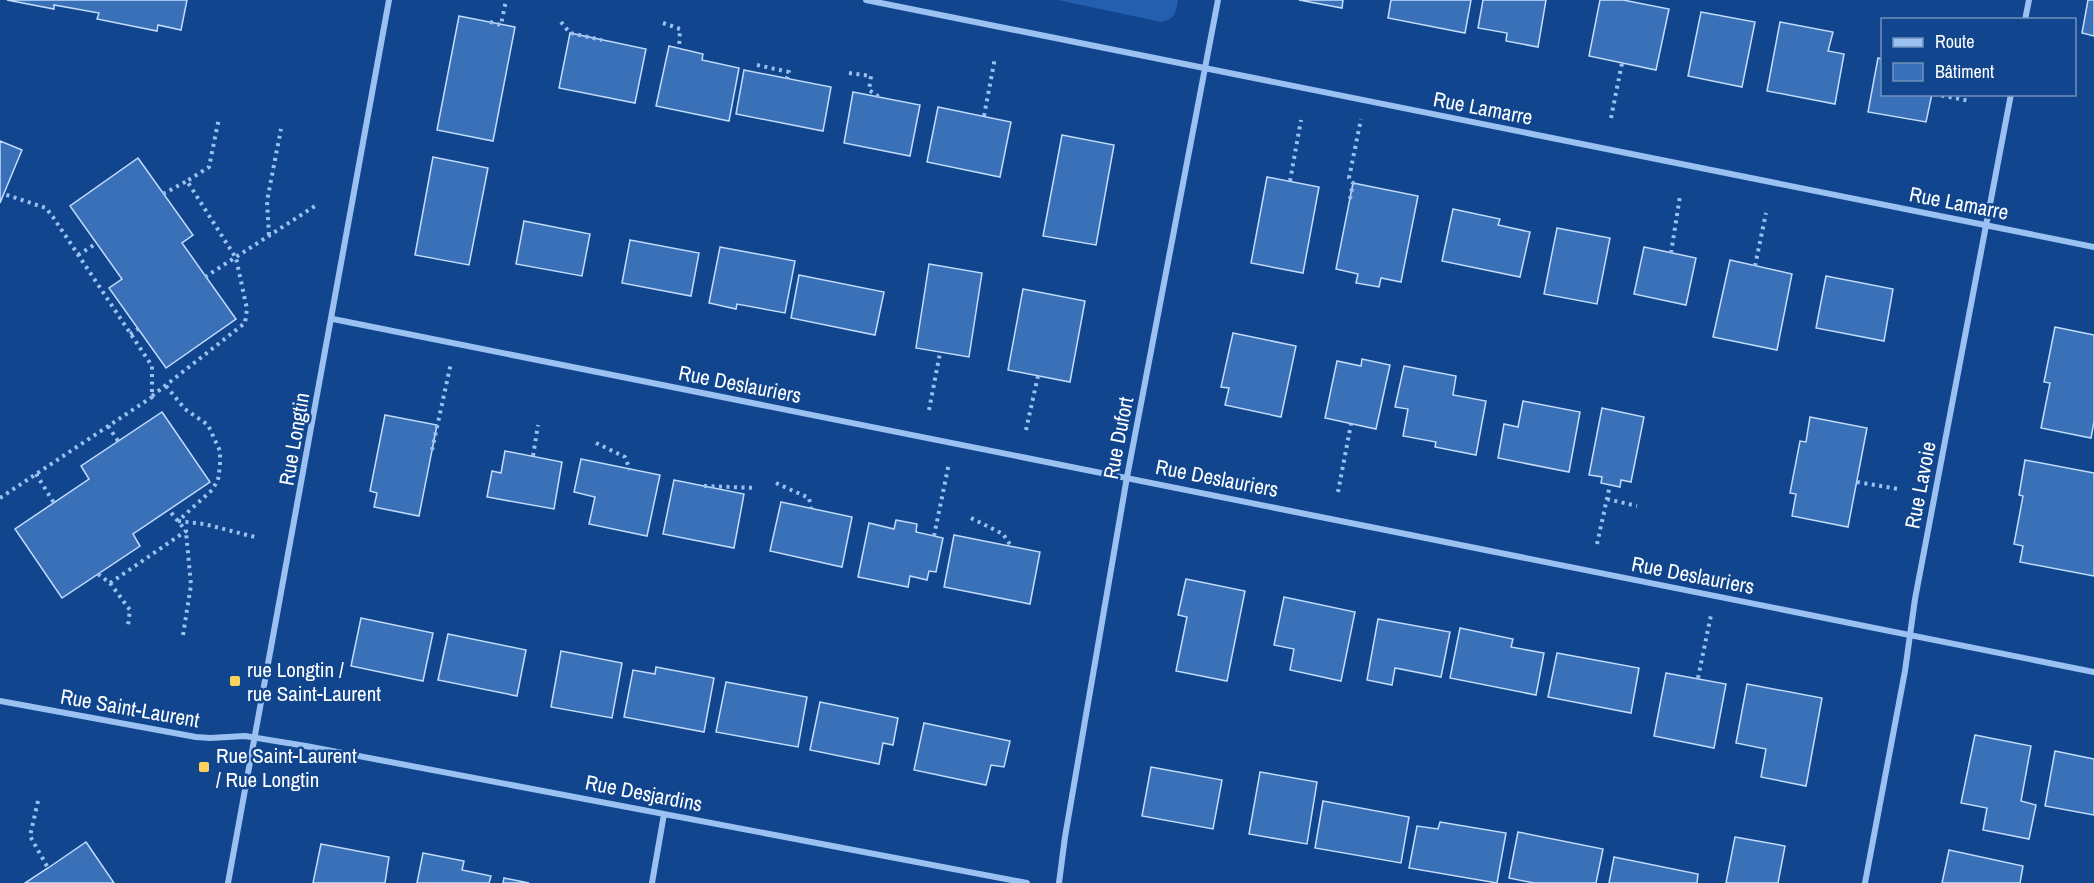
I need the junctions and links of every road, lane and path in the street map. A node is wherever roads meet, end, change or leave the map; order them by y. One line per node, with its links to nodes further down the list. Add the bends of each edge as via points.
1 (389, 0): 45 (street, Rue Longtin)
2 (506, 0): 7 (path, via 501,24)
3 (866, 0): 15 (street, Rue Lamarre)
4 (1218, 0): 15 (street, Rue Dufort)
5 (2029, 0): 6 (street)
6 (2025, 18)
7 (490, 22)
8 (561, 22): 10 (path, via 570,33)
9 (663, 23): 11 (path, via 680,29)
10 (603, 40)
11 (680, 49)
12 (995, 58): 23 (path)
13 (1622, 63): 25 (path)
14 (757, 65): 17 (path, via 789,72)
15 (1206, 69): 21 (street, Rue Lamarre); 65 (street, Rue Dufort)
16 (849, 73): 20 (path, via 871,76 869,90)
17 (787, 78)
18 (1944, 96): 22 (path)
19 (2011, 96): 36 (street, Rue Lavoie)
20 (879, 97)
21 (1364, 100): 33 (path, via 1349,178 1353,183); 36 (street, Rue Lamarre)
22 (1970, 101)
23 (984, 116)
24 (219, 117): 28 (path, via 209,166)
25 (1611, 118)
26 (1301, 120): 29 (path)
27 (281, 129): 37 (path, via 267,201)
28 (187, 181): 31 (path); 42 (path)
29 (1290, 181)
30 (4, 194): 41 (path, via 46,208)
31 (164, 194)
32 (1680, 196): 40 (path)
33 (1350, 199)
34 (315, 206): 37 (path)
35 (1766, 213): 43 (path)
36 (1985, 225): 39 (street, Rue Lamarre); 91 (street, Rue Lavoie)
37 (269, 236): 42 (path)
38 (97, 243): 41 (path)
39 (2094, 247)
40 (1671, 253)
41 (78, 255): 47 (path)
42 (236, 258): 44 (path); 51 (path, via 247,309 245,323)
43 (1755, 266)
44 (205, 277)
45 (333, 319): 48 (street, Rue Deslauriers); 95 (street, Rue Longtin)
46 (138, 329): 47 (path)
47 (130, 334): 52 (path, via 152,366)
48 (456, 343): 60 (street, Rue Deslauriers); 61 (path)
49 (940, 352): 53 (path)
50 (1038, 376): 57 (path)
51 (166, 386): 52 (path); 80 (path, via 184,409 208,425 220,451 218,480 212,490)
52 (152, 397): 56 (path)
53 (928, 410)
54 (1351, 424): 72 (path)
55 (538, 425): 62 (path)
56 (108, 426): 58 (path); 64 (path)
57 (1026, 430)
58 (118, 441)
59 (596, 443): 63 (path, via 625,457)
60 (953, 443): 65 (street, Rue Deslauriers); 82 (path)
61 (432, 450)
62 (533, 456)
63 (630, 470)
64 (36, 474): 73 (path); 75 (path)
65 (1127, 477): 88 (street, Rue Deslauriers); 102 (street, Rue Dufort)
66 (1857, 482): 71 (path)
67 (776, 483): 77 (path, via 809,498)
68 (1610, 485): 74 (path)
69 (704, 486): 70 (path)
70 (756, 488)
71 (1898, 489)
72 (1338, 492)
73 (0, 498)
74 (1607, 499): 76 (path); 84 (path)
75 (54, 503)
76 (1637, 506)
77 (811, 508)
78 (169, 510): 80 (path)
79 (971, 518): 85 (path, via 1003,534)
80 (178, 521): 81 (path); 83 (path)
81 (186, 531): 87 (path); 90 (path, via 191,585)
82 (934, 536)
83 (255, 537)
84 (1597, 544)
85 (1011, 546)
86 (98, 574): 87 (path)
87 (110, 583): 89 (path, via 130,610)
88 (1715, 596): 91 (street, Rue Deslauriers); 93 (path)
89 (128, 626)
90 (183, 634)
91 (1911, 636): 92 (street, Rue Deslauriers); 103 (street, Rue Lavoie)
92 (2094, 672)
93 (1698, 678)
94 (0, 701): 95 (street, Rue Saint-Laurent, via 203,738)
95 (255, 738): 97 (street, Rue Desjardins); 99 (street, Rue Longtin)
96 (38, 801): 98 (path, via 30,836)
97 (664, 814): 100 (street); 101 (street, Rue Desjardins)
98 (48, 868)
99 (228, 883)
100 (652, 883)
101 (1027, 883)
102 (1059, 883)
103 (1865, 883)

